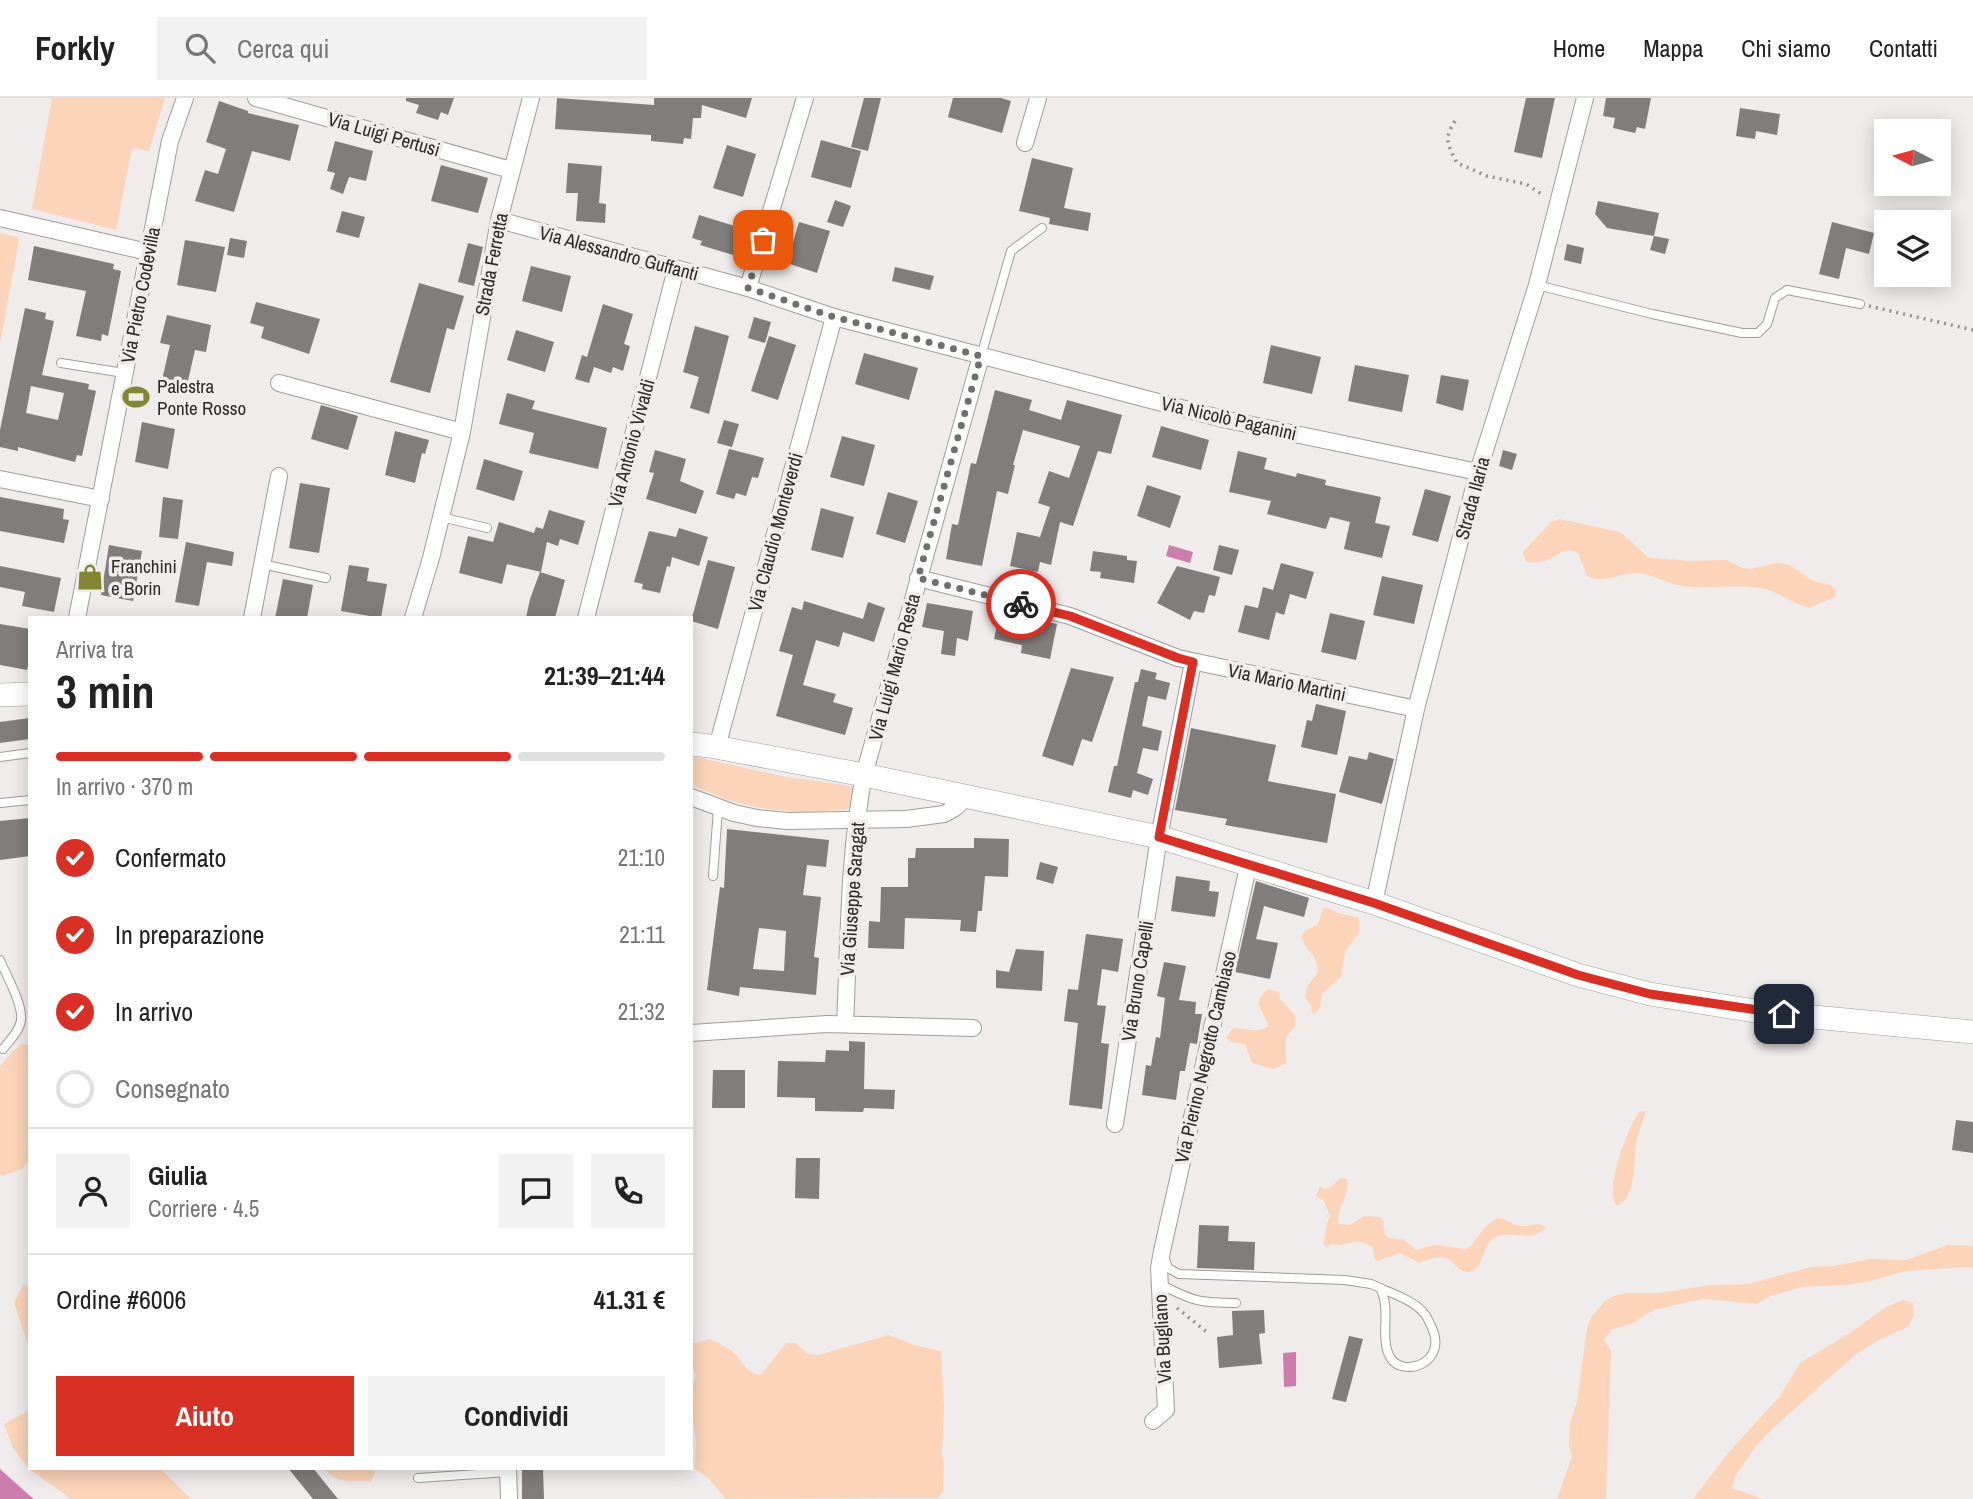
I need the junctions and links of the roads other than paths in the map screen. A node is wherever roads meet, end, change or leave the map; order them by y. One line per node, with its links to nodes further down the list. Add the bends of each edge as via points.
1 (185, 98): 12 (street, Via Pietro Codevilla, via 170,141)
2 (256, 98): 8 (street, Via Luigi Pertusi)
3 (531, 98): 8 (street, Strada Ferretta)
4 (805, 98): 15 (street)
5 (1038, 98): 7 (street)
6 (1585, 98): 14 (street, Strada Ilaria)
7 (1025, 143)
8 (511, 170): 10 (street, Strada Ferretta)
9 (0, 218): 12 (street)
10 (499, 220): 13 (street, Via Alessandro Guffanti); 22 (street, Strada Ferretta)
11 (1042, 228): 18 (lane, via 1011,251)
12 (148, 252): 20 (street, Via Pietro Codevilla)
13 (676, 269): 15 (street, Via Alessandro Guffanti); 35 (street, Via Antonio Vivaldi)
14 (1537, 285): 16 (lane, via 1742,333 1758,333 1767,324 1775,298 1787,289); 23 (street, Strada Ilaria)
15 (748, 288): 17 (street, Via Alessandro Guffanti)
16 (1860, 304)
17 (834, 317): 18 (street, Via Alessandro Guffanti); 40 (street, Via Claudio Monteverdi)
18 (981, 356): 23 (street, Via Nicolò Paganini, via 1223,419); 31 (street, Via Luigi Mario Resta)
19 (61, 363): 20 (lane)
20 (124, 373): 26 (street, Via Pietro Codevilla)
21 (279, 383): 22 (street)
22 (462, 432): 27 (street, Strada Ferretta)
23 (1478, 472): 39 (street, Strada Ilaria)
24 (279, 476): 29 (street)
25 (0, 480): 26 (street)
26 (101, 499): 32 (street, Via Pietro Codevilla)
27 (441, 517): 28 (lane); 34 (street, Strada Ferretta)
28 (486, 528)
29 (262, 564): 30 (lane); 33 (street)
30 (326, 578)
31 (918, 578): 36 (street, Via Mario Martini, via 1070,616); 43 (street, Via Luigi Mario Resta)
32 (77, 616)
33 (252, 616)
34 (414, 616)
35 (587, 616)
36 (1193, 662): 39 (street, Via Mario Martini); 50 (street, Via Bruno Capelli)
37 (28, 694): 38 (street)
38 (0, 695)
39 (1416, 709): 53 (street, Strada Ilaria)
40 (702, 744): 43 (street)
41 (28, 753): 42 (lane)
42 (0, 757)
43 (864, 775): 44 (street); 49 (street, Via Giuseppe Saragat)
44 (968, 796): 49 (street, via 944,814); 50 (street)
45 (693, 798): 48 (street)
46 (28, 800): 47 (lane)
47 (0, 803)
48 (718, 808): 49 (street, via 787,821); 52 (lane)
49 (857, 821): 55 (street, Via Giuseppe Saragat)
50 (1159, 837): 51 (street); 60 (street, Via Bruno Capelli)
51 (1249, 863): 53 (street); 61 (street, Via Pierino Negrotto Cambiaso)
52 (713, 876)
53 (1374, 903): 57 (street, via 1578,975 1650,994 1774,1013)
54 (0, 960): 59 (lane, via 21,1020)
55 (845, 1024): 56 (street); 58 (street)
56 (972, 1028)
57 (1973, 1032)
58 (693, 1033)
59 (3, 1049)
60 (1115, 1124)
61 (1161, 1251): 62 (lane, via 1168,1268 1179,1274 1346,1280); 63 (street, Via Bugliano)
62 (1380, 1288): 62 (lane, via 1424,1312 1436,1336 1436,1350 1427,1362 1410,1367 1390,1359 1385,1298)
63 (1160, 1289): 64 (lane, via 1203,1303); 65 (street, Via Bugliano, via 1166,1410)
64 (1236, 1303)
65 (1153, 1421)
66 (508, 1470): 67 (lane); 68 (street)
67 (418, 1478)
68 (509, 1499)

